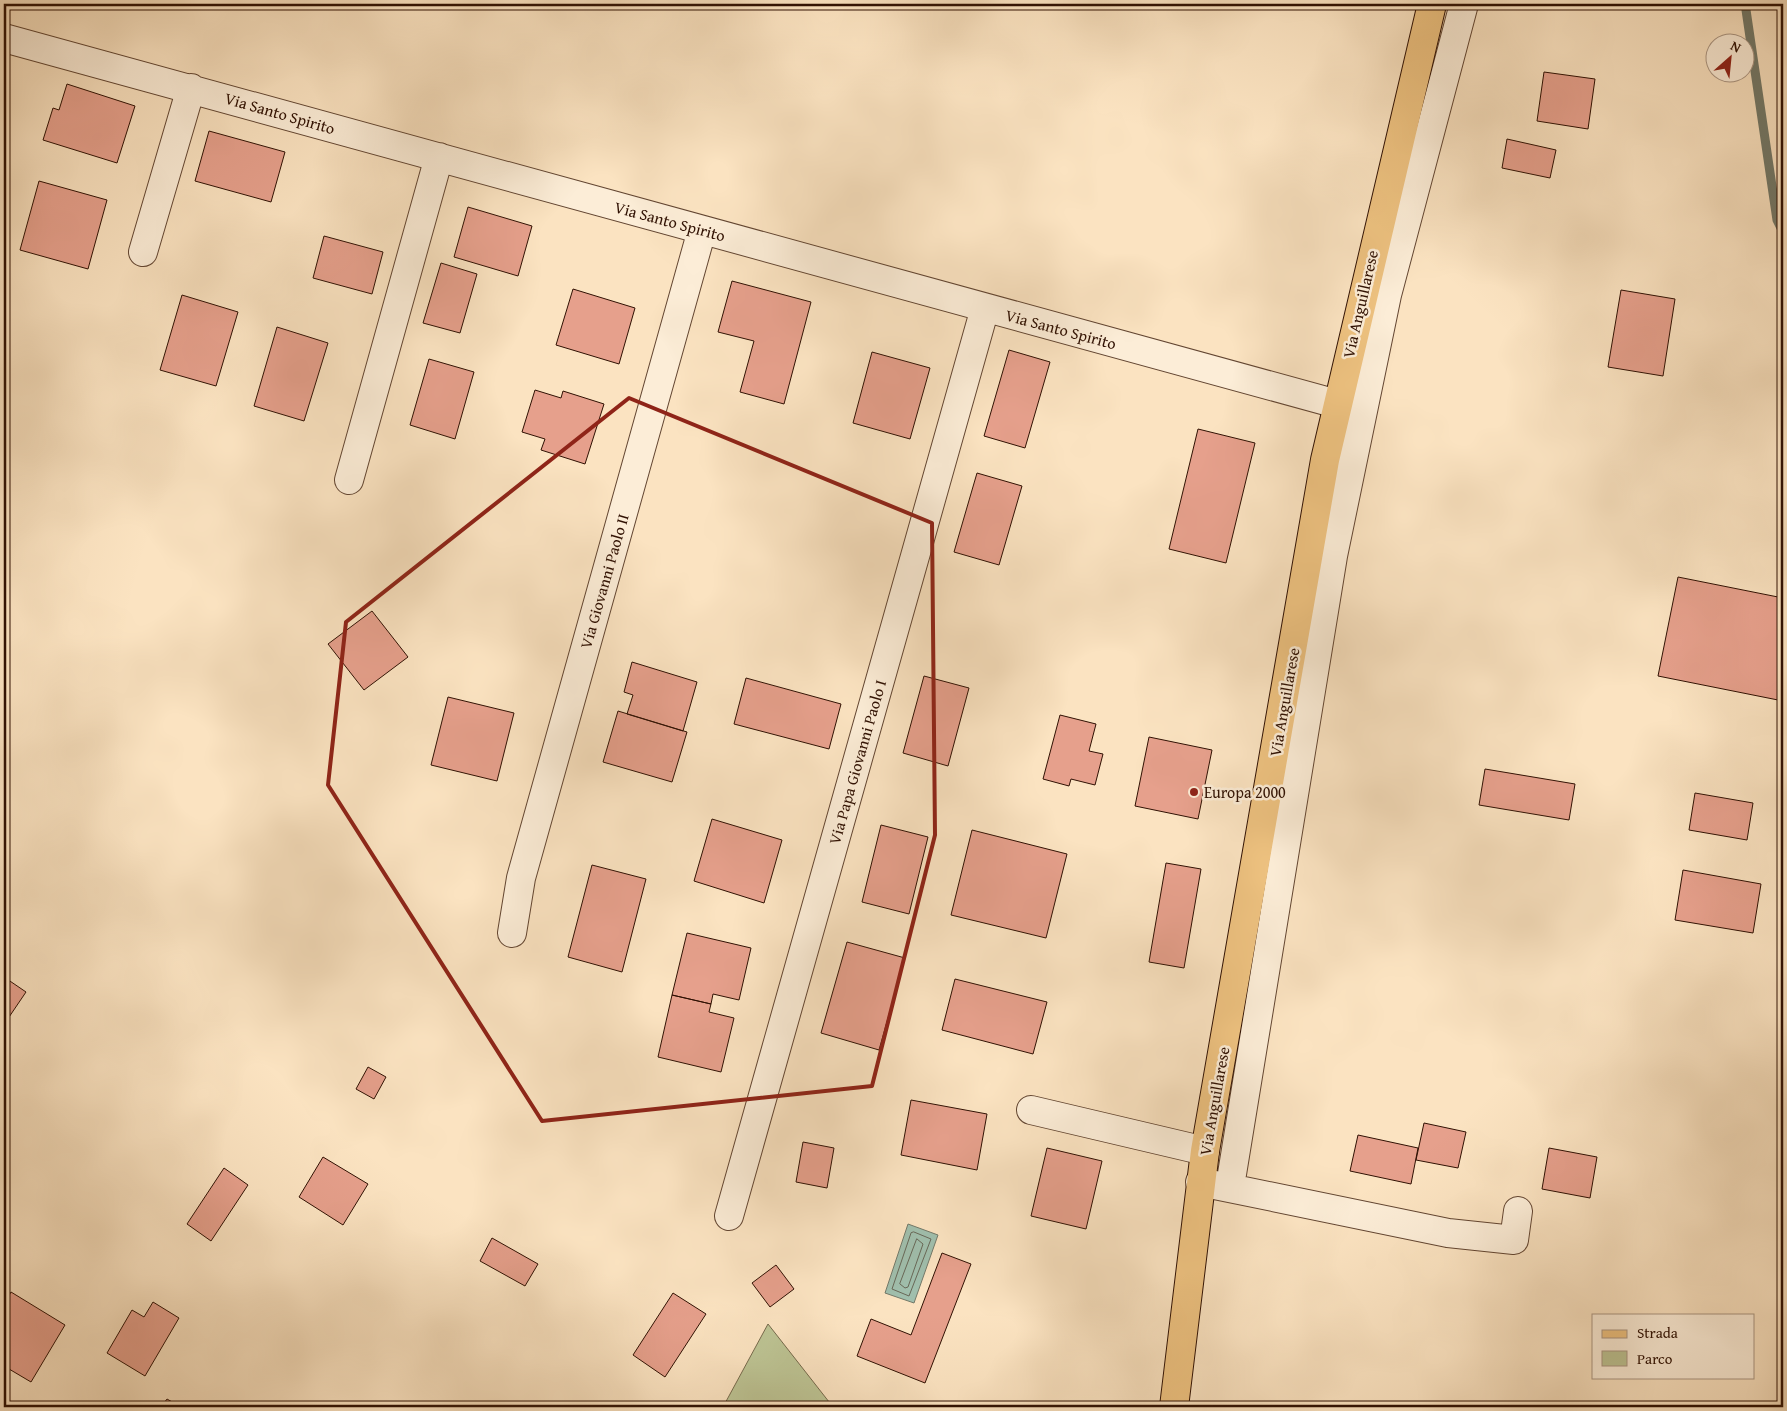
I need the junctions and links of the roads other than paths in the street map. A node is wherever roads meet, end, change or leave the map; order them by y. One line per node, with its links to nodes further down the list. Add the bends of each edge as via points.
1 (1432, 4): 9 (main road, Via Anguillarese)
2 (1464, 4): 14 (street, via 1387,295 1333,556)
3 (4, 38): 4 (street, Via Santo Spirito)
4 (191, 88): 5 (street, Via Santo Spirito); 7 (street)
5 (439, 158): 6 (street, Via Santo Spirito); 10 (street)
6 (702, 230): 8 (street, Via Santo Spirito); 11 (street, Via Giovanni Paolo II, via 521,878)
7 (142, 252)
8 (985, 308): 9 (street, Via Santo Spirito); 17 (street, Via Papa Giovanni Paolo I)
9 (1337, 404): 13 (main road, Via Anguillarese)
10 (349, 480)
11 (512, 933)
12 (1031, 1110): 13 (street)
13 (1205, 1151): 15 (main road, Via Anguillarese)
14 (1232, 1174)
15 (1200, 1182): 16 (street, via 1448,1233 1514,1240); 18 (main road, Via Anguillarese)
16 (1518, 1210)
17 (729, 1216)
18 (1174, 1407)

